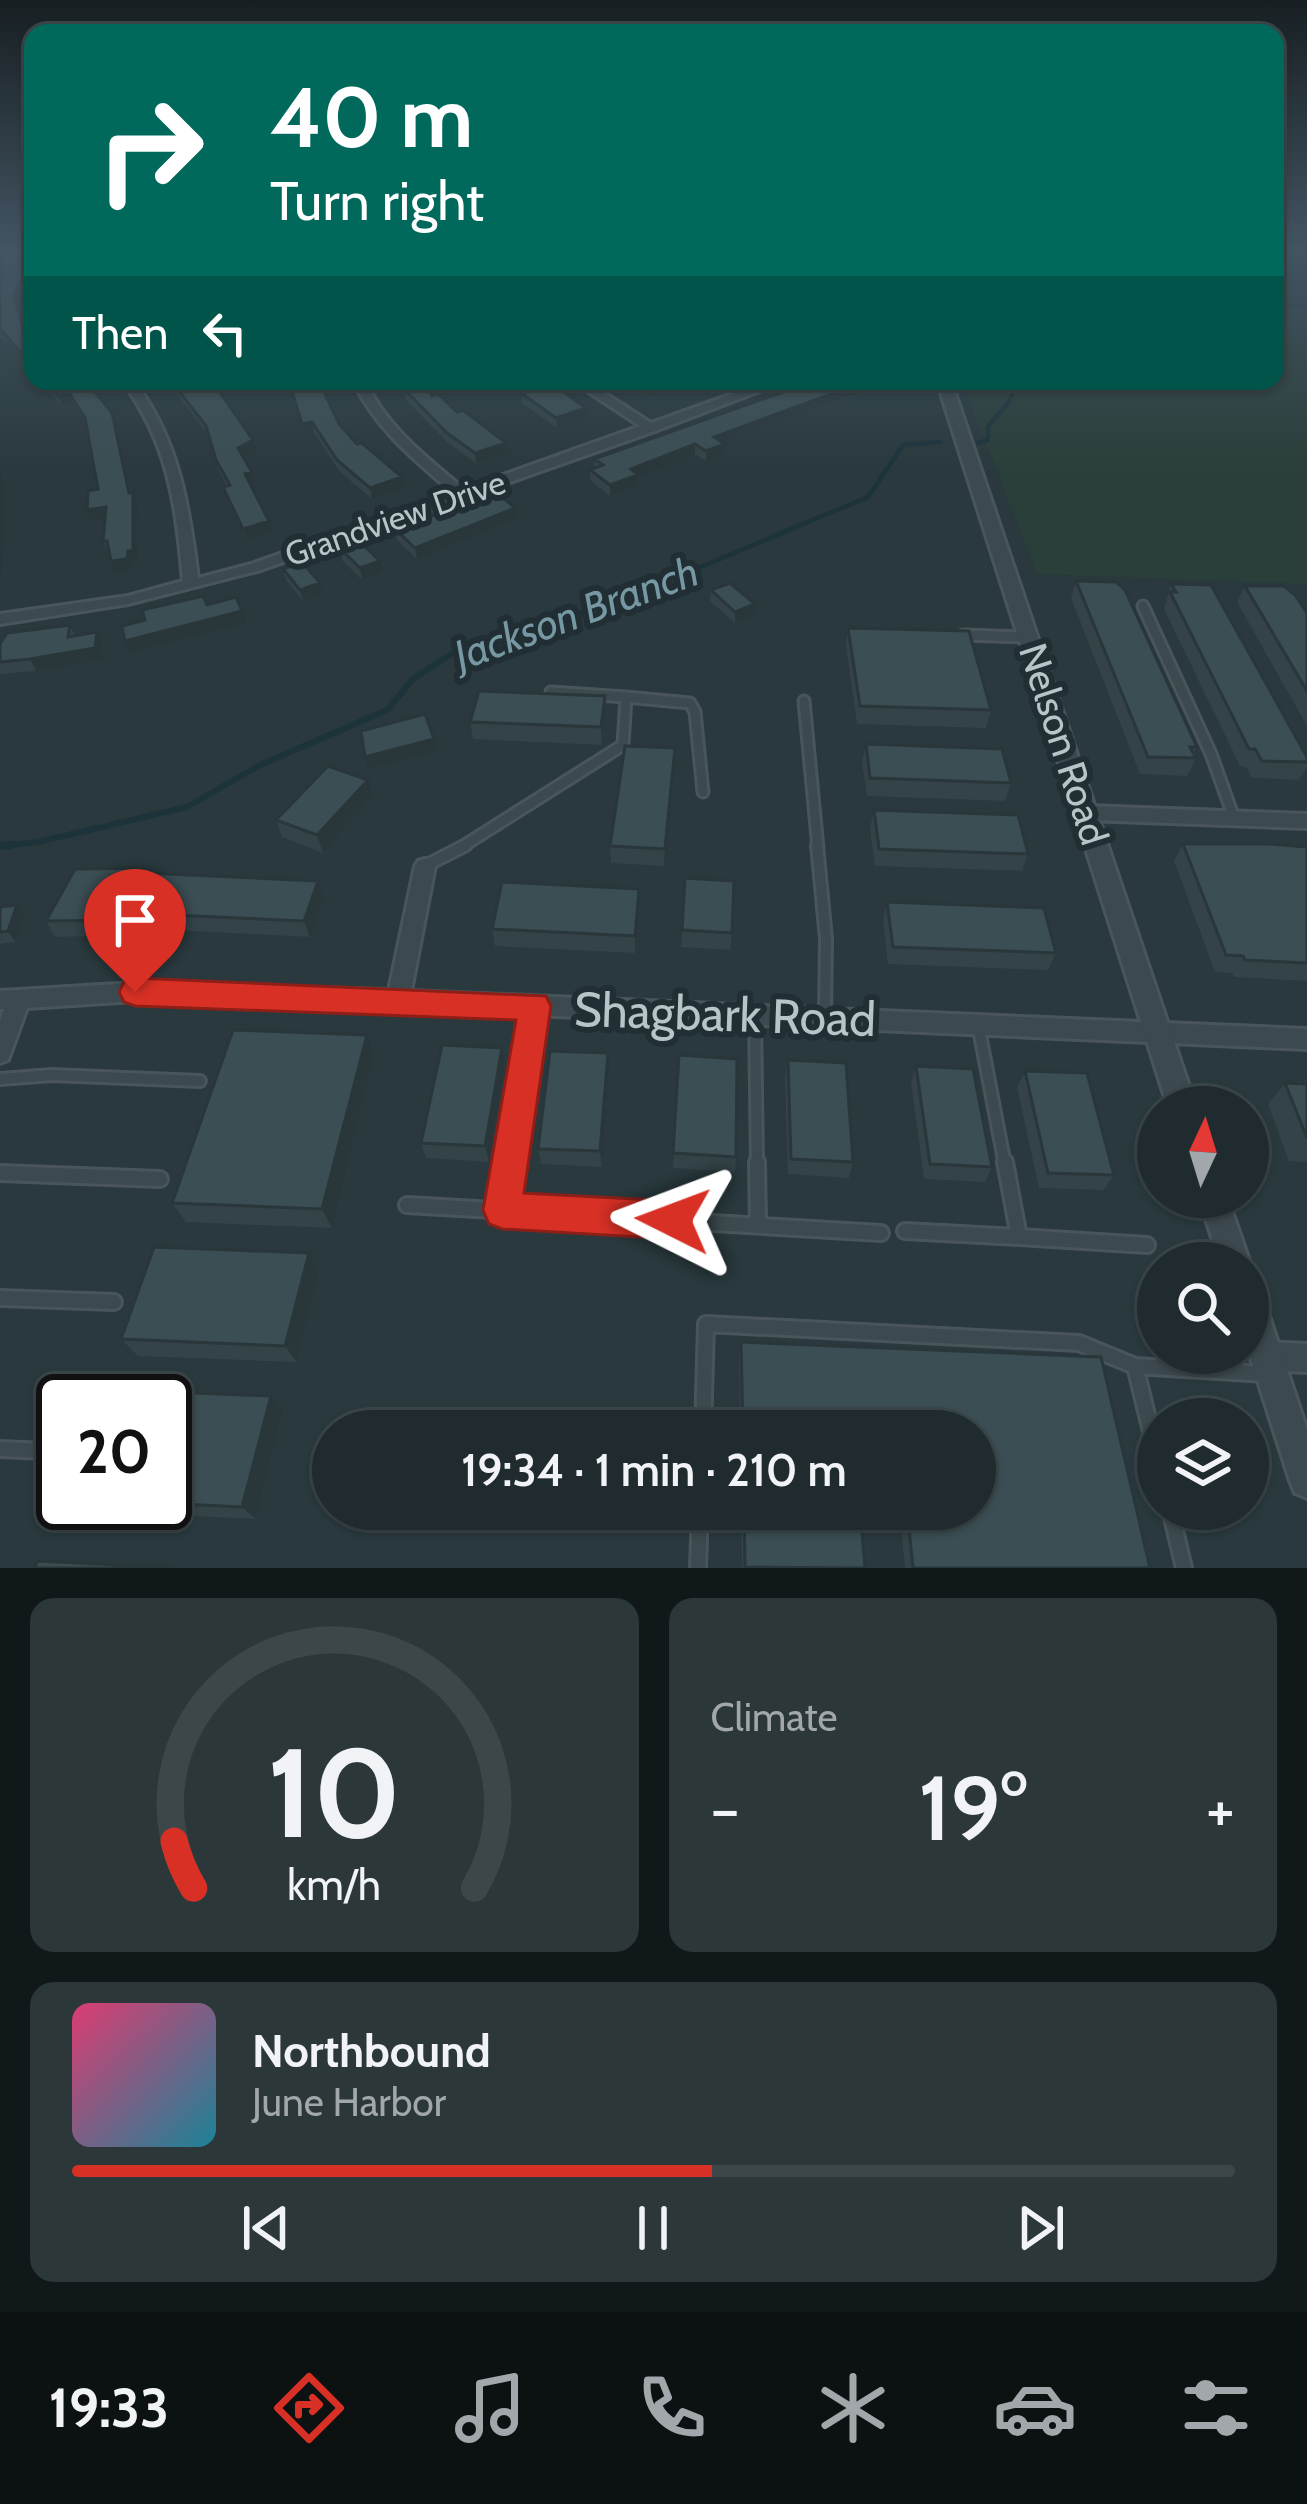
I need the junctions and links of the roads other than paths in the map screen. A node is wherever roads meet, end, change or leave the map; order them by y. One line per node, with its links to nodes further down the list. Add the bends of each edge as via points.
1 (135, 390): 8 (street, via 175,470)
2 (363, 390): 7 (street, via 390,430)
3 (592, 390): 6 (street)
4 (755, 390): 6 (street, Grandview Drive)
5 (947, 390): 12 (street, Nelson Road)
6 (651, 428): 7 (street, Grandview Drive)
7 (463, 494): 8 (street, Grandview Drive)
8 (190, 585): 10 (street, Grandview Drive)
9 (1143, 606): 18 (lane)
10 (0, 619)
11 (958, 634): 12 (lane)
12 (1029, 637): 17 (street, Nelson Road)
13 (550, 692): 14 (lane)
14 (626, 698): 16 (lane, via 689,703); 20 (lane, via 623,746 496,830)
15 (804, 701): 25 (lane, via 826,939)
16 (703, 792)
17 (1088, 813): 18 (street); 27 (street, Nelson Road)
18 (1234, 818): 19 (street)
19 (1307, 821)
20 (425, 866): 22 (street)
21 (10, 999): 22 (street, Shagbark Road, via 236,993); 29 (street)
22 (398, 1001): 23 (street, Shagbark Road)
23 (534, 1006): 24 (street, Shagbark Road); 36 (lane)
24 (755, 1015): 25 (street, Shagbark Road); 37 (lane)
25 (825, 1017): 26 (street, Shagbark Road)
26 (978, 1024): 27 (street, Shagbark Road); 40 (lane)
27 (1157, 1032): 28 (street, Shagbark Road); 32 (street, Nelson Road)
28 (1307, 1039)
29 (0, 1053)
30 (0, 1078): 31 (lane)
31 (200, 1081)
32 (1175, 1086)
33 (0, 1173): 34 (lane)
34 (160, 1179)
35 (407, 1205): 36 (lane)
36 (502, 1210): 37 (lane)
37 (758, 1226): 39 (lane)
38 (905, 1231): 40 (lane)
39 (881, 1233)
40 (1019, 1238): 41 (lane)
41 (1137, 1244)
42 (0, 1298): 43 (lane)
43 (114, 1302)
44 (1307, 1358): 45 (street)
45 (1269, 1365): 51 (street)
46 (1135, 1366): 47 (lane); 48 (lane, via 1079,1343 706,1324)
47 (1143, 1398)
48 (704, 1410)
49 (0, 1449): 50 (lane)
50 (36, 1451)
51 (1307, 1481)
52 (699, 1530): 54 (lane)
53 (1175, 1530): 55 (lane)
54 (698, 1568)
55 (1184, 1568)

